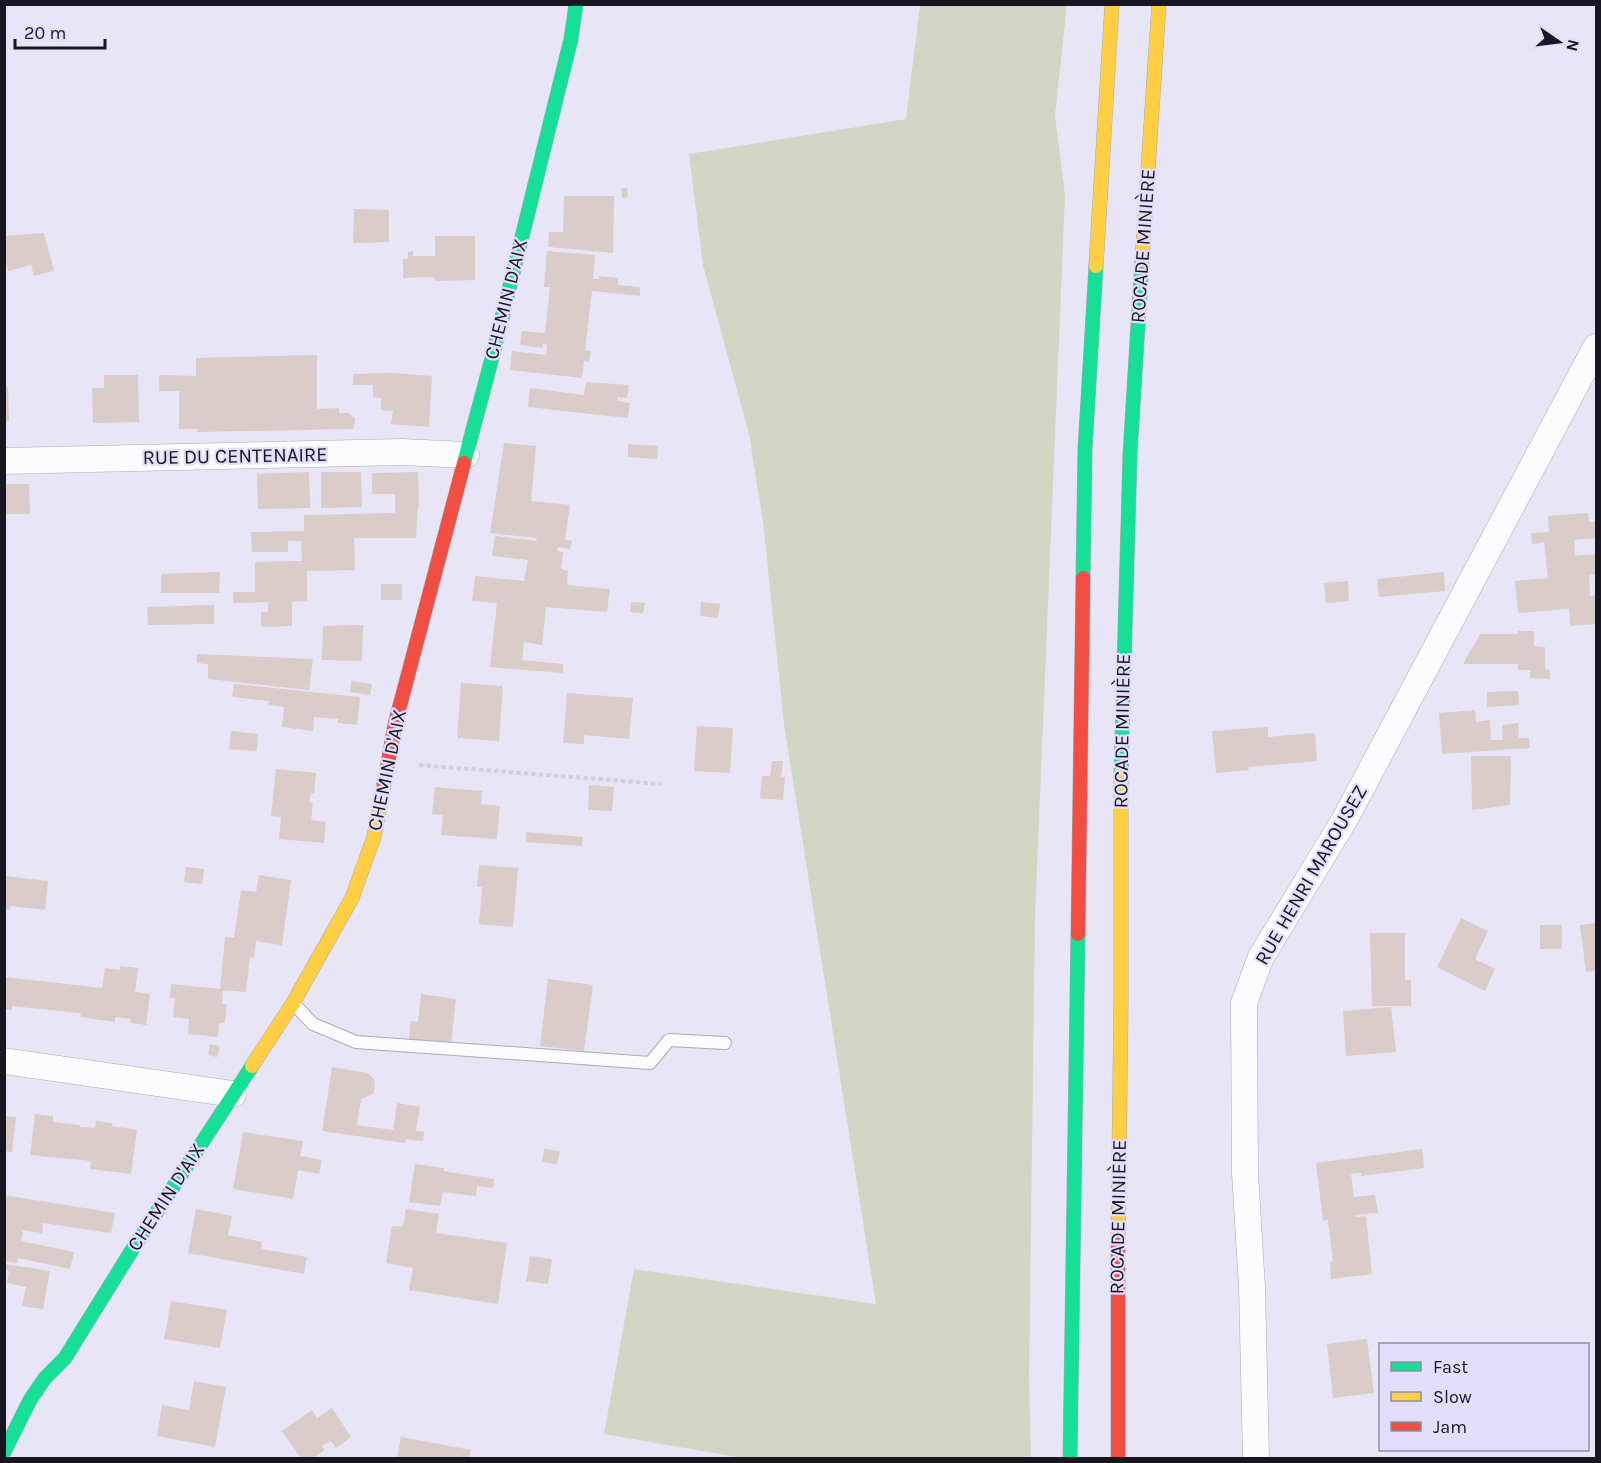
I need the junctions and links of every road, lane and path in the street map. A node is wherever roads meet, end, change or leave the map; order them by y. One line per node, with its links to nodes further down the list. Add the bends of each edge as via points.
1 (576, 4): 5 (main road, CHEMIN D'AIX, via 571,39)
2 (1112, 4): 14 (main road, ROCADE MINIÈRE, via 1085,449)
3 (1159, 4): 15 (main road, ROCADE MINIÈRE, via 1130,454 1121,726)
4 (1596, 347): 16 (street, RUE HENRI MAROUSEZ, via 1345,819 1261,957 1244,1003 1245,1173)
5 (466, 455): 6 (street, RUE DU CENTENAIRE); 7 (main road, CHEMIN D'AIX)
6 (4, 461)
7 (389, 758): 8 (path, via 417,765); 9 (main road, CHEMIN D'AIX, via 374,837 352,898)
8 (661, 784)
9 (293, 1003): 10 (lane, via 313,1024 356,1042 650,1063 669,1040); 12 (main road, CHEMIN D'AIX)
10 (725, 1043)
11 (4, 1061): 12 (street)
12 (233, 1094): 13 (main road, CHEMIN D'AIX, via 65,1358 30,1400)
13 (4, 1452)
14 (1071, 1458)
15 (1118, 1458)
16 (1256, 1458)

